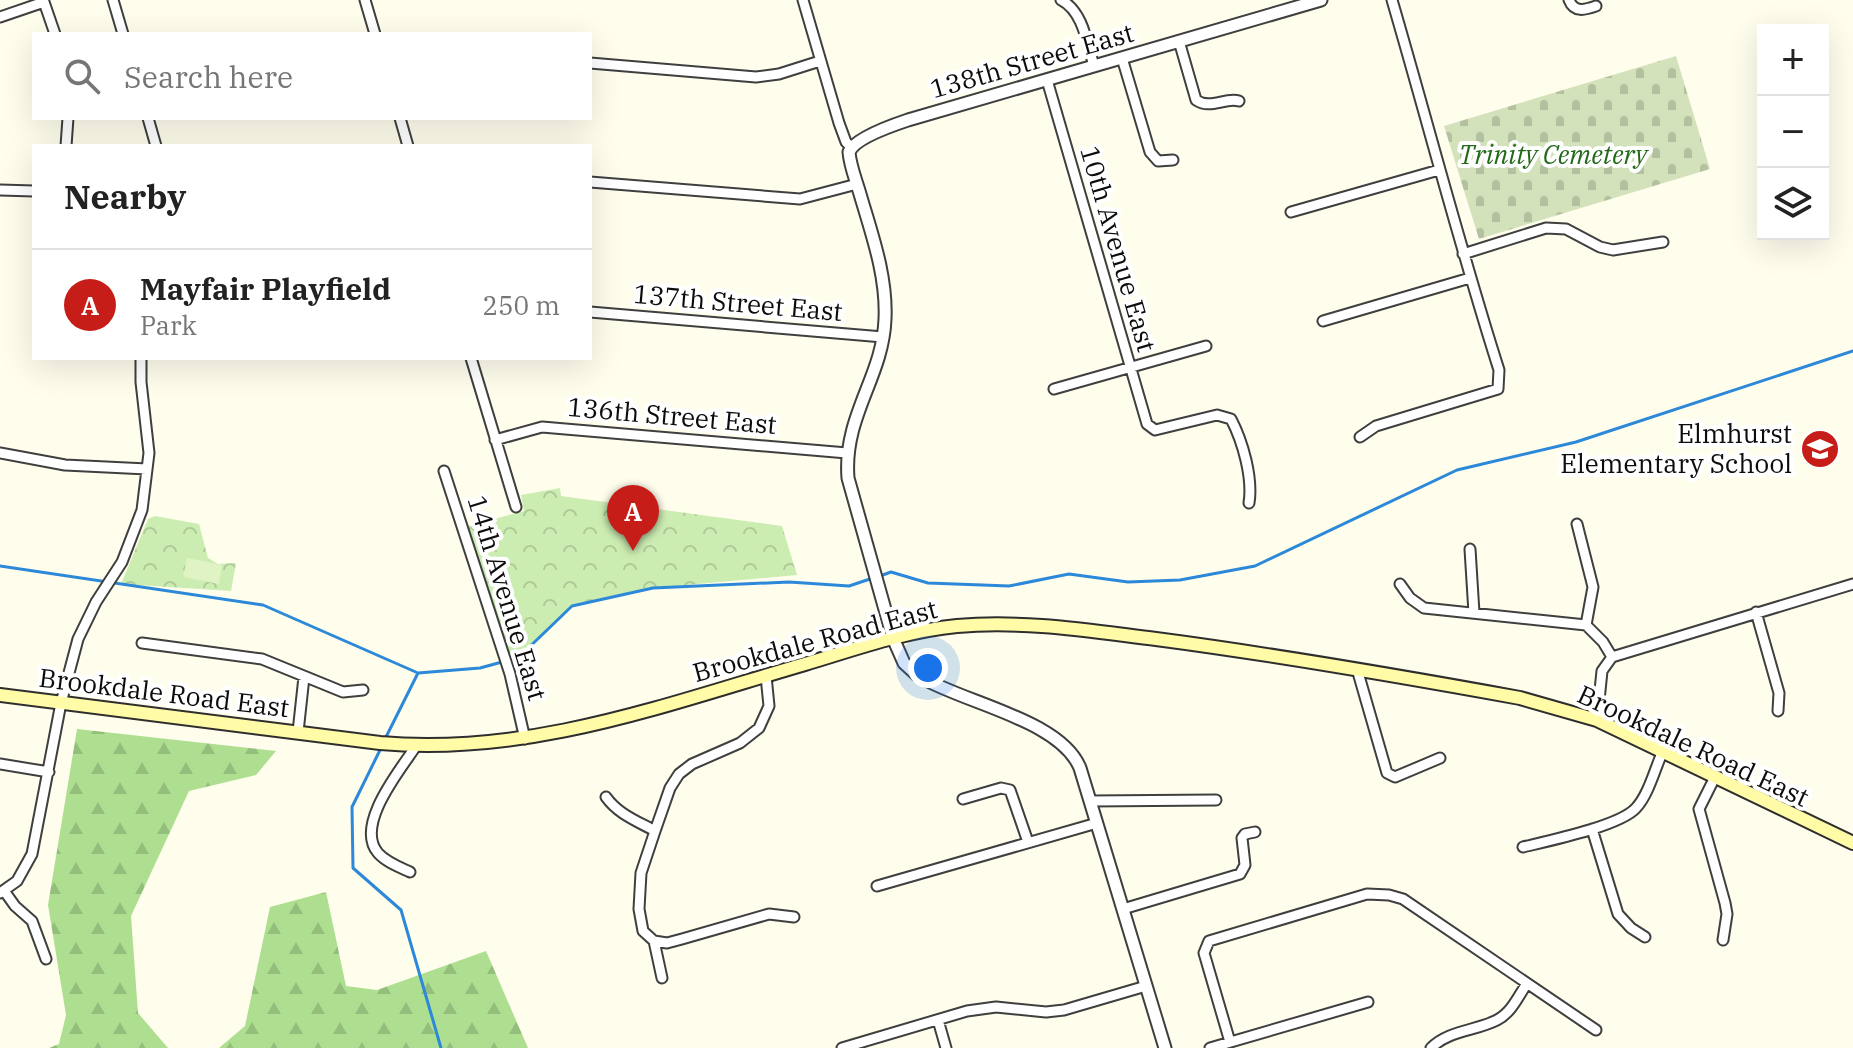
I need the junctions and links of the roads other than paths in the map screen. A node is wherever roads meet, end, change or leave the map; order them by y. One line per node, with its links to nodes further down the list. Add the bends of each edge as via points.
1 (113, 0): 11 (street)
2 (365, 0): 12 (street)
3 (803, 0): 15 (street)
4 (1061, 0): 17 (street, via 1079,19)
5 (1321, 0): 13 (street, 138th Street East)
6 (1392, 0): 28 (street)
7 (1571, 4): 8 (street, via 1582,10)
8 (1596, 6)
9 (0, 17): 10 (street, via 44,2)
10 (54, 32)
11 (122, 32)
12 (374, 32)
13 (1179, 41): 14 (street, 138th Street East); 19 (street, via 1196,100 1208,105)
14 (1122, 58): 17 (street, 138th Street East); 27 (street, via 1150,152 1158,161)
15 (820, 61): 16 (street, via 756,77); 26 (street)
16 (592, 63)
17 (1094, 66): 18 (street, 138th Street East)
18 (1047, 80): 26 (street, 138th Street East, via 908,120); 43 (street, 10th Avenue East)
19 (1239, 101)
20 (68, 120): 23 (street)
21 (149, 120): 24 (street)
22 (401, 120): 25 (street)
23 (66, 144)
24 (155, 144)
25 (407, 144)
26 (851, 147): 30 (street)
27 (1173, 160)
28 (1439, 170): 33 (street); 35 (street)
29 (592, 182): 30 (street, via 800,199)
30 (857, 184): 39 (street, via 883,278)
31 (0, 190): 32 (street)
32 (32, 191)
33 (1291, 212)
34 (1663, 242): 35 (street, via 1613,250 1566,229 1546,228)
35 (1463, 254): 36 (street)
36 (1470, 278): 38 (street); 45 (street, via 1499,370 1498,389 1376,426)
37 (592, 312): 39 (street, 137th Street East)
38 (1323, 321)
39 (883, 337): 48 (street)
40 (1206, 346): 43 (street)
41 (141, 360): 49 (street)
42 (472, 360): 46 (street)
43 (1129, 368): 44 (street); 51 (street, 10th Avenue East, via 1151,429 1223,415 1231,419 1251,486)
44 (1054, 389)
45 (1360, 437)
46 (495, 440): 48 (street, 136th Street East, via 542,427); 52 (street)
47 (0, 453): 49 (street, via 65,465)
48 (847, 453): 60 (street, via 850,488)
49 (147, 469): 68 (street, via 136,530 78,639)
50 (444, 471): 72 (street, 14th Avenue East, via 510,674)
51 (1249, 503)
52 (516, 507)
53 (1577, 524): 59 (street, via 1593,587)
54 (1470, 549): 58 (street)
55 (1400, 584): 58 (street, via 1424,608)
56 (1853, 584): 57 (street)
57 (1756, 612): 62 (street); 69 (street, via 1779,693)
58 (1474, 613): 59 (street)
59 (1586, 625): 62 (street)
60 (893, 638): 63 (main road, Brookdale Road East, via 955,626 1053,626); 64 (main road, Brookdale Road East); 82 (street, via 904,663 923,679 1057,738 1078,762)
61 (142, 643): 65 (street, via 262,659)
62 (1612, 657): 70 (street, via 1602,671)
63 (1357, 669): 70 (main road, Brookdale Road East, via 1520,698); 75 (street, via 1387,773 1395,777)
64 (766, 676): 72 (main road, Brookdale Road East); 85 (street, via 769,706 759,728 679,774)
65 (304, 677): 66 (street, via 343,692); 71 (street)
66 (363, 690)
67 (0, 695): 68 (main road, Brookdale Road East)
68 (61, 703): 71 (main road, Brookdale Road East); 77 (street)
69 (1778, 711)
70 (1597, 720): 74 (main road, Brookdale Road East)
71 (298, 732): 73 (main road, Brookdale Road East)
72 (525, 739): 73 (main road, Brookdale Road East)
73 (416, 746): 90 (street, via 383,797 372,826 379,855)
74 (1663, 751): 78 (main road, Brookdale Road East); 84 (street, via 1636,808)
75 (1440, 758)
76 (0, 764): 77 (street)
77 (49, 772): 92 (street, via 32,854 17,881)
78 (1715, 777): 88 (main road, Brookdale Road East); 96 (street, via 1699,809 1725,903)
79 (606, 797): 85 (street, via 613,807)
80 (963, 799): 87 (street, via 1010,790)
81 (1216, 800): 82 (street)
82 (1090, 801): 83 (street)
83 (1097, 823): 87 (street); 93 (street)
84 (1592, 829): 89 (street); 95 (street, via 1618,914)
85 (655, 831): 97 (street, via 639,890 643,931)
86 (1255, 832): 93 (street, via 1242,838 1245,865 1240,874)
87 (1028, 842): 91 (street)
88 (1853, 843)
89 (1523, 847)
90 (410, 872)
91 (877, 886)
92 (2, 892): 98 (street, via 32,921)
93 (1123, 909): 101 (street)
94 (794, 917): 97 (street, via 769,914 667,943)
95 (1645, 937)
96 (1723, 940)
97 (654, 941): 99 (street)
98 (46, 959)
99 (662, 978)
100 (1526, 985): 104 (street); 105 (street, via 1403,899 1367,894 1209,941 1204,953); 110 (street, via 1498,1019)
101 (1146, 986): 103 (street, via 1064,1010 991,1007); 108 (street)
102 (1368, 1002): 105 (street)
103 (938, 1020): 106 (street); 107 (street)
104 (1596, 1030)
105 (1230, 1042): 109 (street)
106 (842, 1048)
107 (946, 1048)
108 (1165, 1048)
109 (1210, 1048)
110 (1431, 1048)

